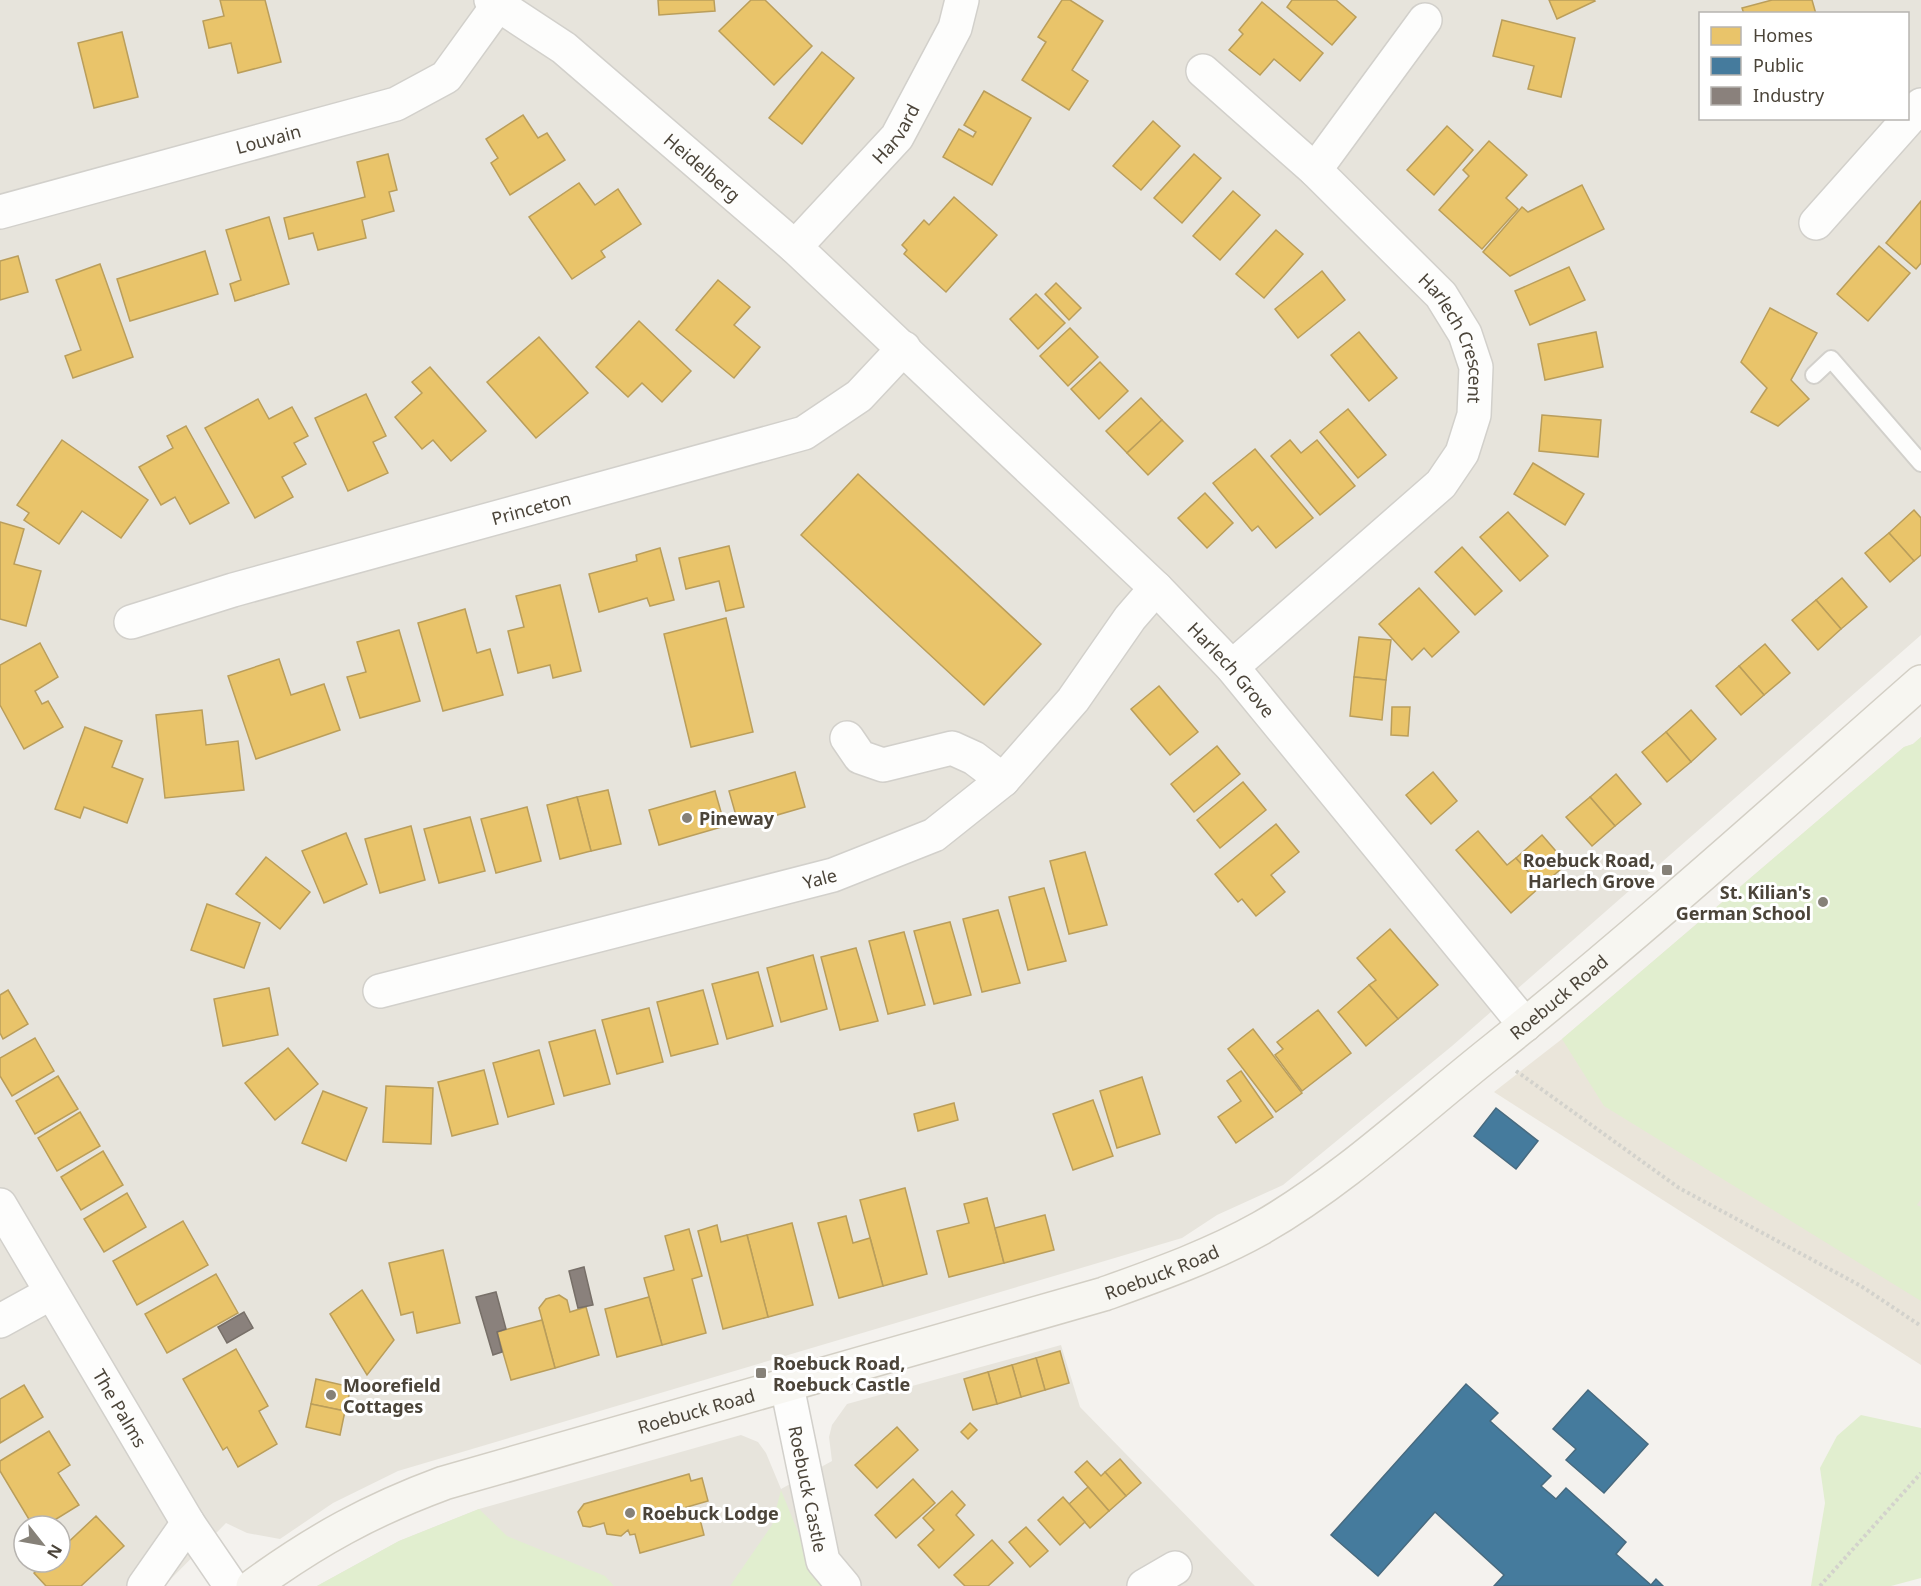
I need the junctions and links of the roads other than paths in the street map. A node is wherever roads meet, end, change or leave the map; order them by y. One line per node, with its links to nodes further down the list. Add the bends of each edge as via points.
1 (962, 0): 11 (street, Harvard, via 955,28 897,137)
2 (495, 2): 9 (street, Louvain, via 446,77 396,104); 11 (street, Heidelberg, via 564,48)
3 (1425, 20): 8 (street)
4 (1203, 71): 8 (street, Harlech Crescent)
5 (1921, 105): 6 (street)
6 (1909, 119)
7 (1908, 120): 10 (street)
8 (1315, 170): 17 (street, Harlech Crescent, via 1441,295 1465,334 1476,367 1474,415 1462,453 1441,484)
9 (0, 212)
10 (1816, 224)
11 (795, 246): 12 (street, Heidelberg)
12 (904, 348): 15 (street, Harlech Grove); 16 (street, Princeton, via 859,396 804,433 233,590)
13 (1814, 375): 14 (lane, via 1831,359)
14 (1921, 463)
15 (1156, 588): 17 (street, Harlech Grove); 20 (street, Yale, via 1130,618 1073,700)
16 (131, 622)
17 (1232, 667): 22 (street, Harlech Grove)
18 (1921, 682): 22 (street, Roebuck Road, via 1678,897)
19 (847, 738): 20 (street, via 860,757 883,765 952,748 974,758)
20 (1003, 780): 21 (street, Yale, via 934,835 833,875)
21 (380, 991)
22 (1525, 1025): 26 (street, Roebuck Road, via 1377,1146 1310,1197 1260,1228 1182,1266 1104,1294)
23 (0, 1205): 24 (street, The Palms)
24 (51, 1293): 25 (street); 27 (street, The Palms)
25 (0, 1321)
26 (787, 1386): 31 (street, Roebuck Road, via 425,1490 375,1510 303,1550); 32 (street, Roebuck Castle, via 823,1561)
27 (188, 1523): 29 (street); 30 (street, The Palms)
28 (1175, 1568): 33 (street)
29 (144, 1586)
30 (231, 1586)
31 (253, 1586)
32 (844, 1586)
33 (1144, 1586)

